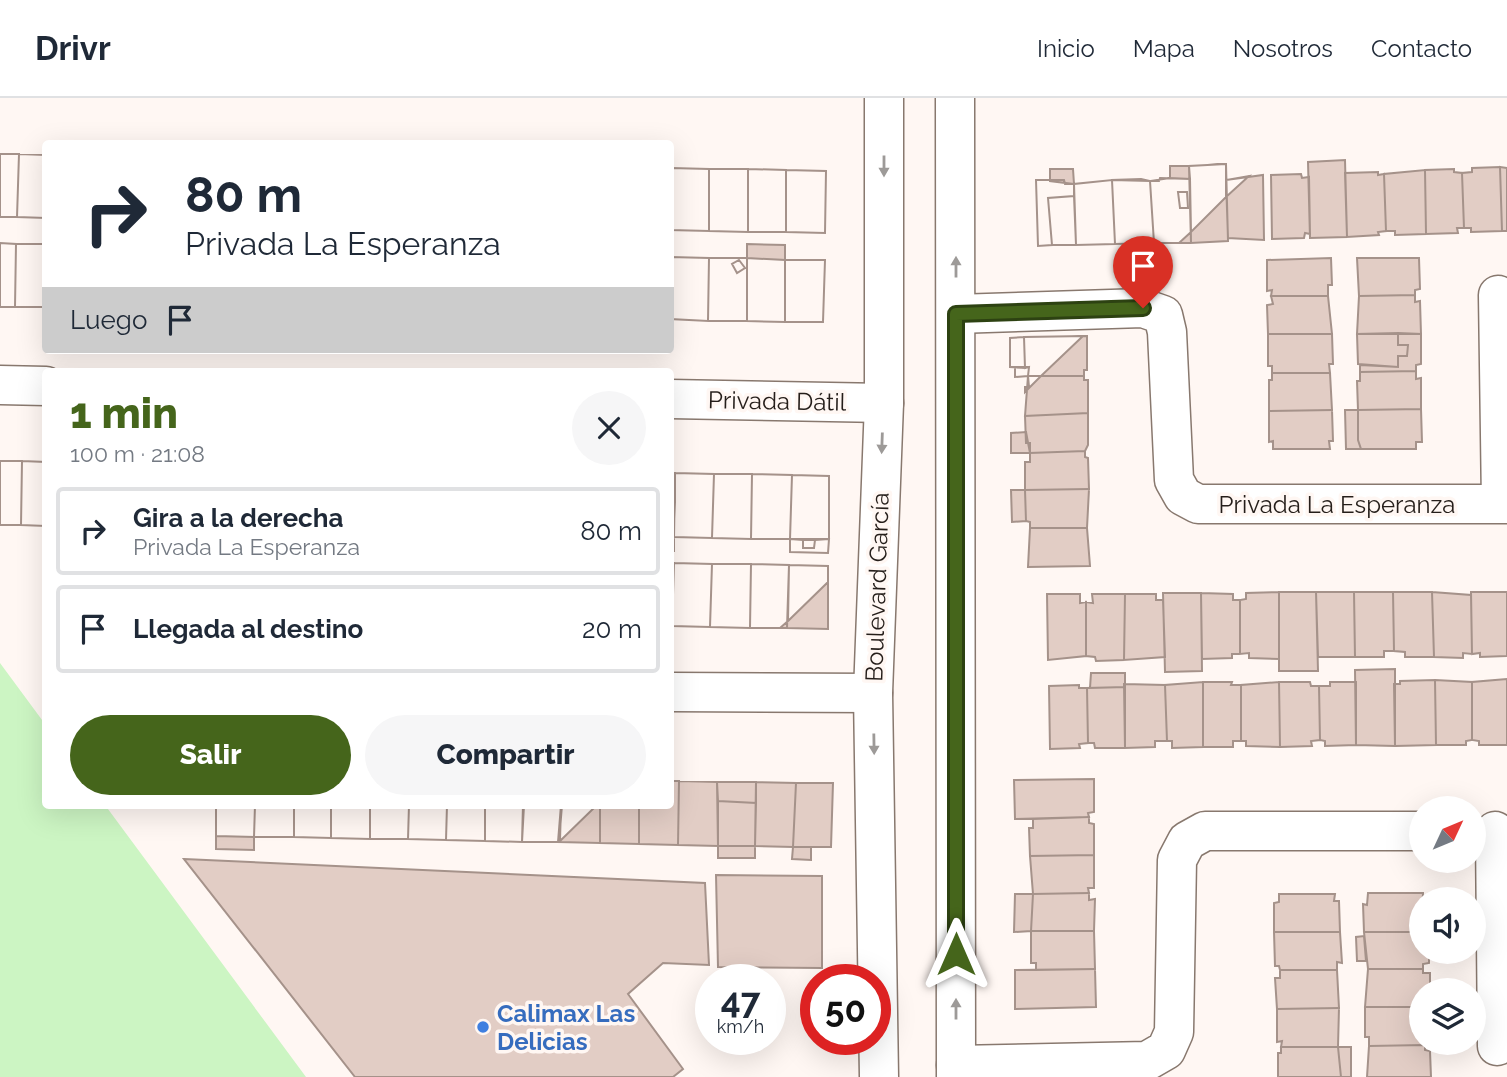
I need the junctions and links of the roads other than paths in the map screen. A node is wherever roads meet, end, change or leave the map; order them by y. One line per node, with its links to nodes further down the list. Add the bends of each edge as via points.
1 (884, 98): 8 (street, Boulevard García, one-way to 8)
2 (955, 98): 4 (street, one-way to 2)
3 (1498, 295): 9 (street)
4 (956, 314): 9 (street, Privada La Esperanza, via 1143,308 1163,315 1174,480 1183,496 1198,504); 15 (street, one-way to 4)
5 (0, 385): 6 (street)
6 (42, 386)
7 (674, 399): 8 (street, Privada Dátil)
8 (884, 403): 11 (street, Boulevard García, one-way to 11)
9 (1504, 504)
10 (674, 692): 11 (street)
11 (873, 693): 16 (street, Boulevard García, one-way to 16)
12 (1409, 831): 15 (street, via 1205,831 1187,841 1177,860 1174,1032 1167,1050 1147,1061)
13 (1492, 831): 14 (street)
14 (1497, 1046)
15 (956, 1071)
16 (879, 1077)

